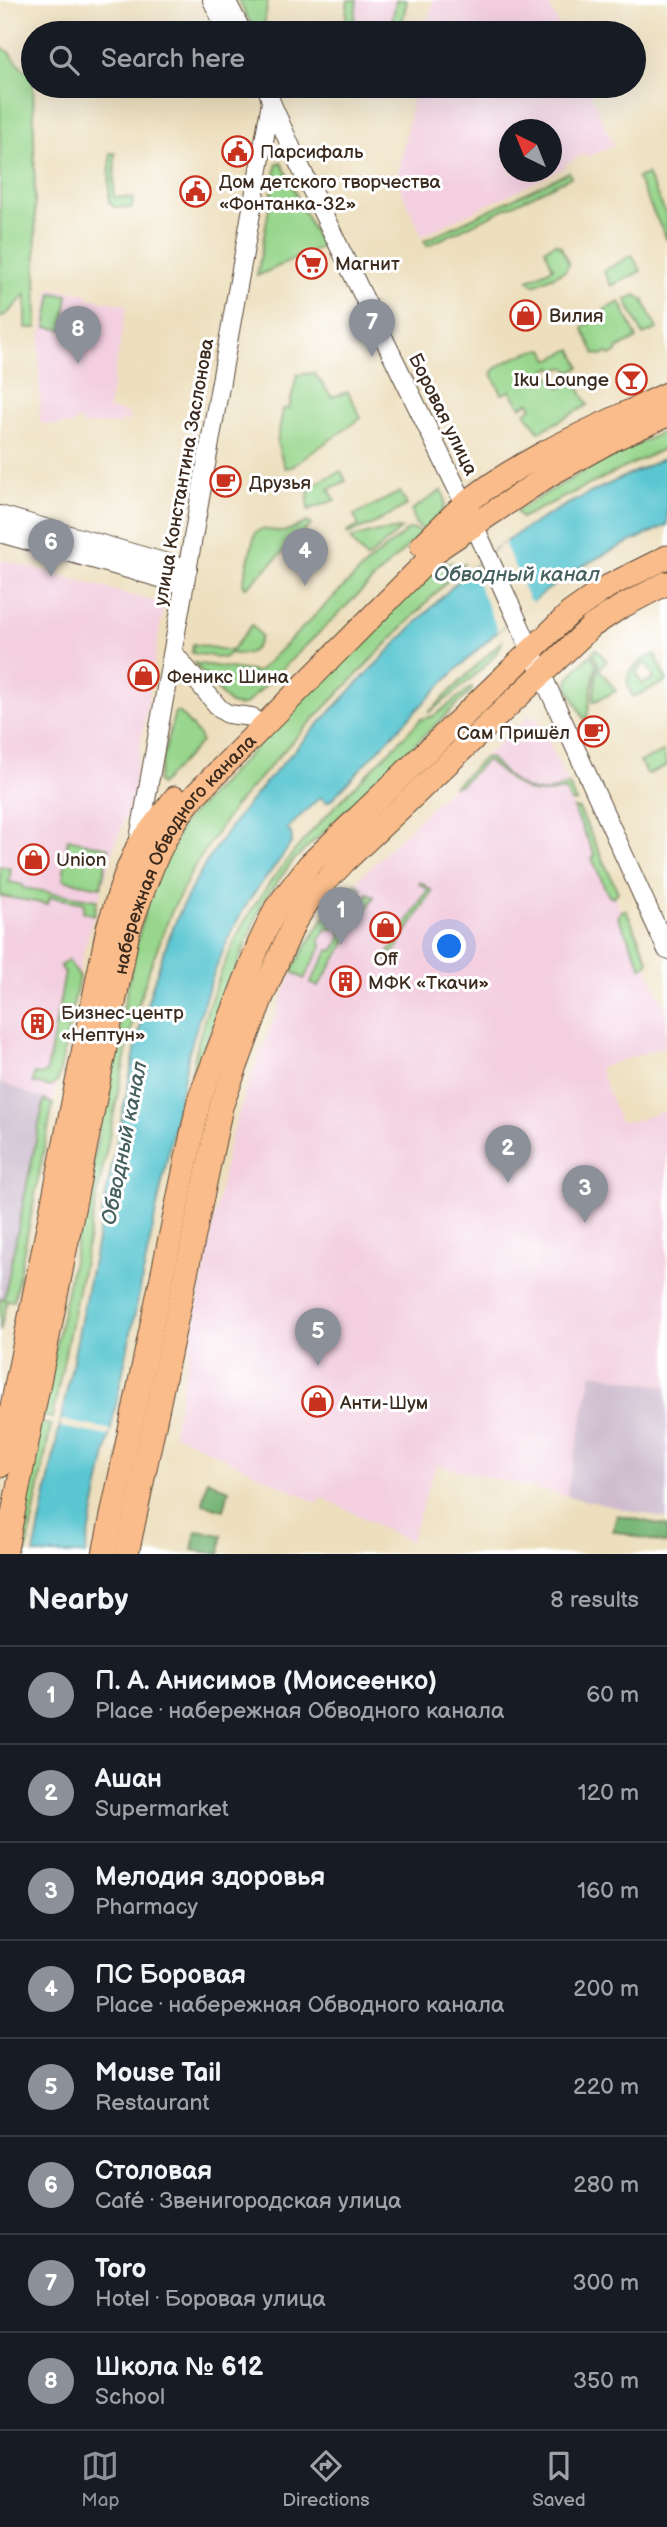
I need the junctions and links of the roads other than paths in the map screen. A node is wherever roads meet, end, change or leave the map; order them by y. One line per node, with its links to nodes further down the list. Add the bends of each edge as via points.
1 (212, 0): 3 (street)
2 (226, 0): 4 (street)
3 (222, 21)
4 (237, 21)
5 (268, 98): 13 (street, улица Константина Заслонова)
6 (271, 98): 10 (street, Боровая улица)
7 (667, 394): 10 (main road, набережная Обводного канала, via 505,477)
8 (667, 415): 10 (main road, набережная Обводного канала)
9 (0, 515): 13 (street)
10 (469, 515): 15 (street, Боровая улица); 18 (main road, набережная Обводного канала); 20 (main road, набережная Обводного канала, via 185,807 158,851)
11 (0, 533): 13 (street)
12 (667, 557): 15 (main road, via 584,602)
13 (187, 577): 16 (street, улица Константина Заслонова)
14 (667, 583): 17 (main road, via 604,618)
15 (529, 651): 17 (street); 24 (main road, via 309,865 276,908 259,944 199,1100)
16 (173, 652): 18 (street, via 220,709); 19 (street, улица Константина Заслонова)
17 (540, 675): 21 (street); 25 (main road, via 344,862 295,921 221,1107)
18 (252, 716): 19 (main road, набережная Обводного канала, via 182,789)
19 (137, 848): 20 (street, улица Константина Заслонова); 22 (main road, набережная Обводного канала, via 108,928)
20 (128, 932): 23 (main road, набережная Обводного канала)
21 (667, 950)
22 (0, 1466)
23 (8, 1547)
24 (104, 1554)
25 (127, 1554)

